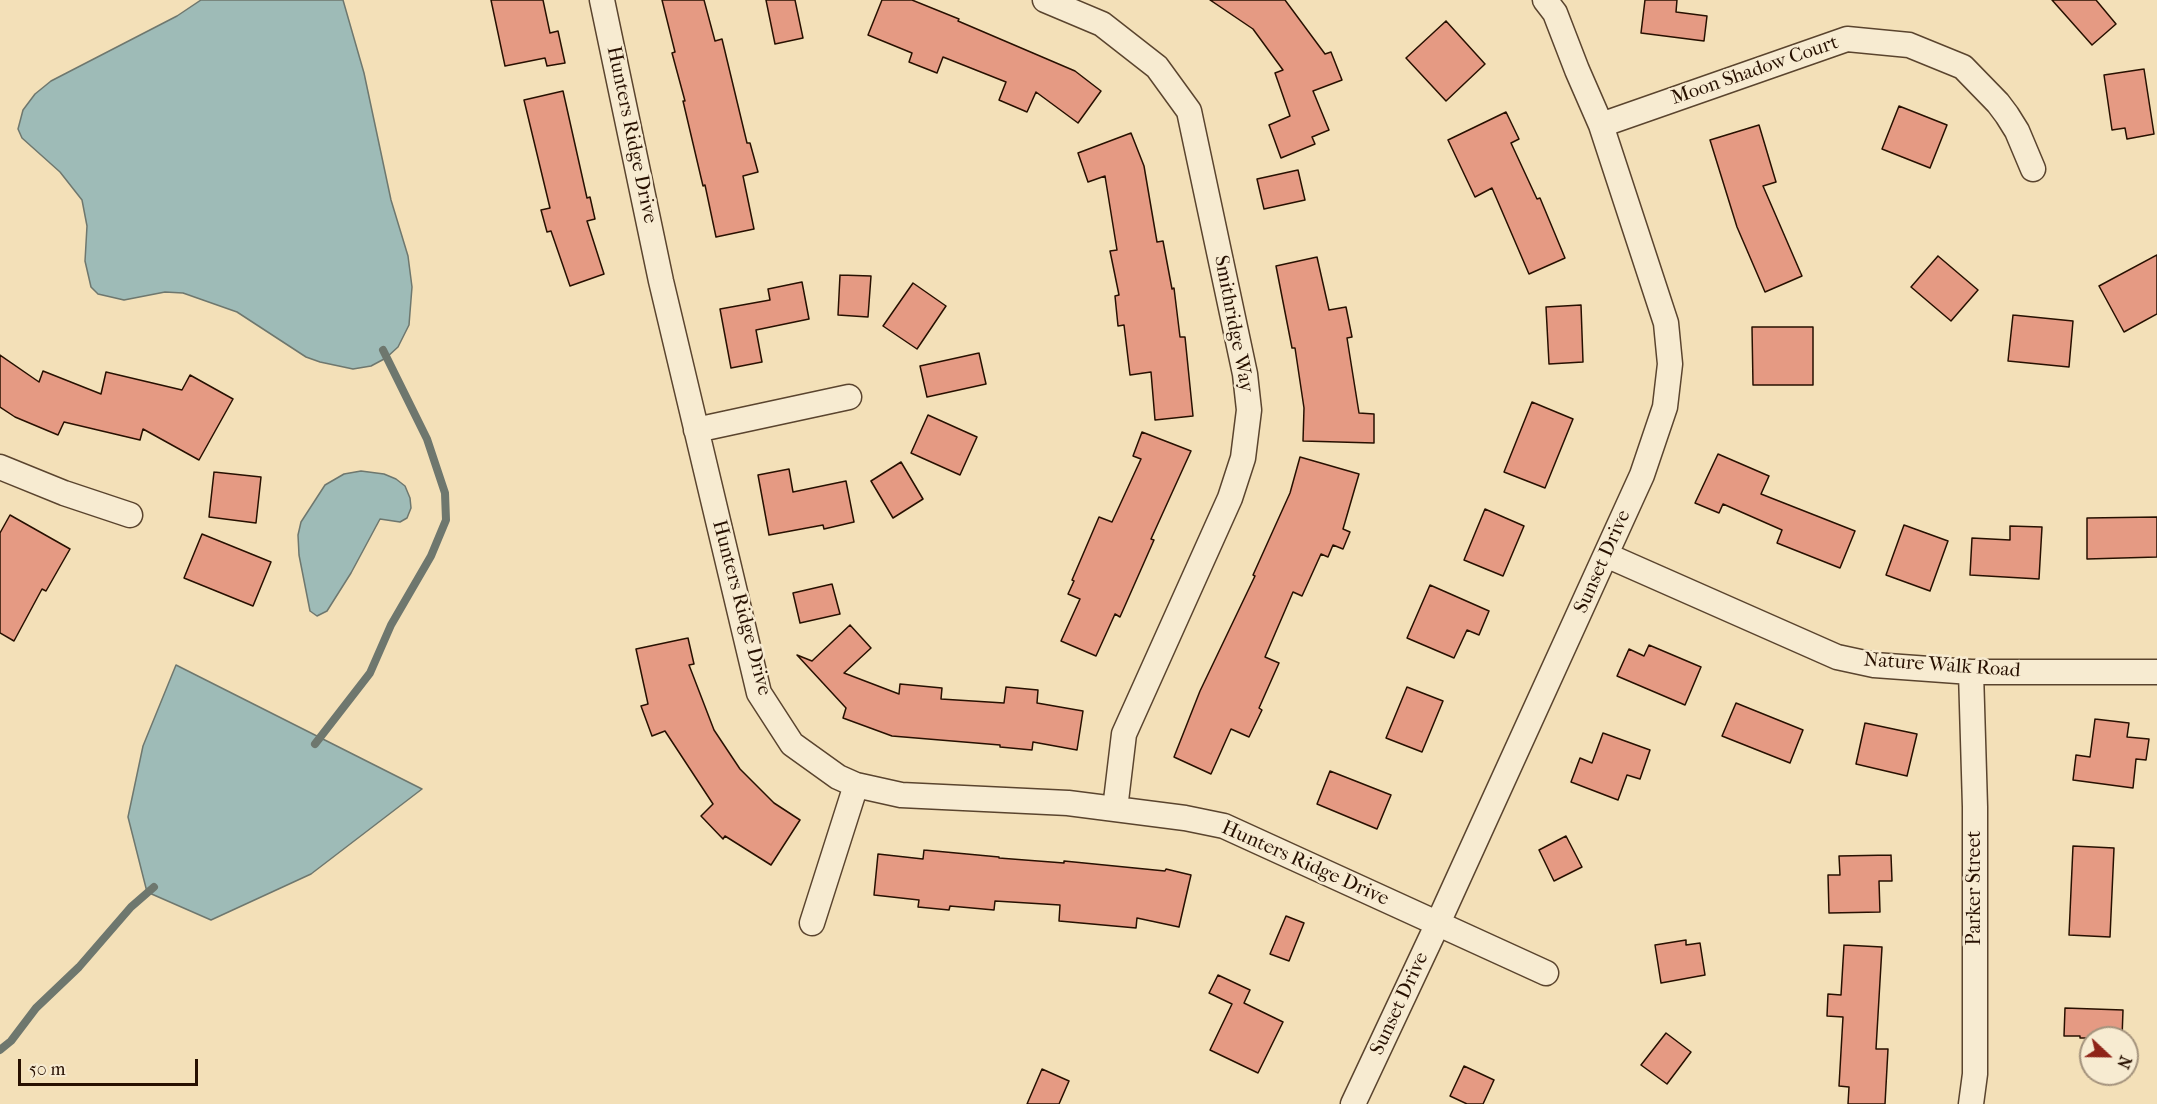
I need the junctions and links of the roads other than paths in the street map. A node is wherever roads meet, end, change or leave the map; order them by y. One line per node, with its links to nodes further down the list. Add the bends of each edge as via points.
1 (602, 0): 7 (street, Hunters Ridge Drive)
2 (1045, 0): 14 (street, Smithridge Way, via 1102,24 1157,67 1189,111 1245,374 1249,410 1243,458 1230,498 1124,734)
3 (1545, 0): 4 (street, Sunset Drive, via 1555,13)
4 (1601, 125): 5 (street, Moon Shadow Court, via 1847,39 1909,45 1963,67 2007,115); 10 (street, Sunset Drive, via 1666,323 1670,364 1665,407 1642,475)
5 (2033, 169)
6 (849, 397): 7 (street)
7 (696, 430): 13 (street, Hunters Ridge Drive, via 759,693 792,744)
8 (0, 467): 9 (street)
9 (130, 515)
10 (1606, 555): 11 (street, Nature Walk Road, via 1837,657 1874,665); 16 (street, Sunset Drive)
11 (1971, 672): 12 (street, Nature Walk Road); 19 (street, Parker Street, via 1975,1074)
12 (2157, 672)
13 (856, 785): 14 (street, Hunters Ridge Drive, via 901,795); 15 (street)
14 (1115, 809): 16 (street, Hunters Ridge Drive, via 1224,826)
15 (812, 923)
16 (1438, 923): 17 (street, Hunters Ridge Drive); 18 (street, Sunset Drive)
17 (1546, 973)
18 (1353, 1104)
19 (1971, 1104)

